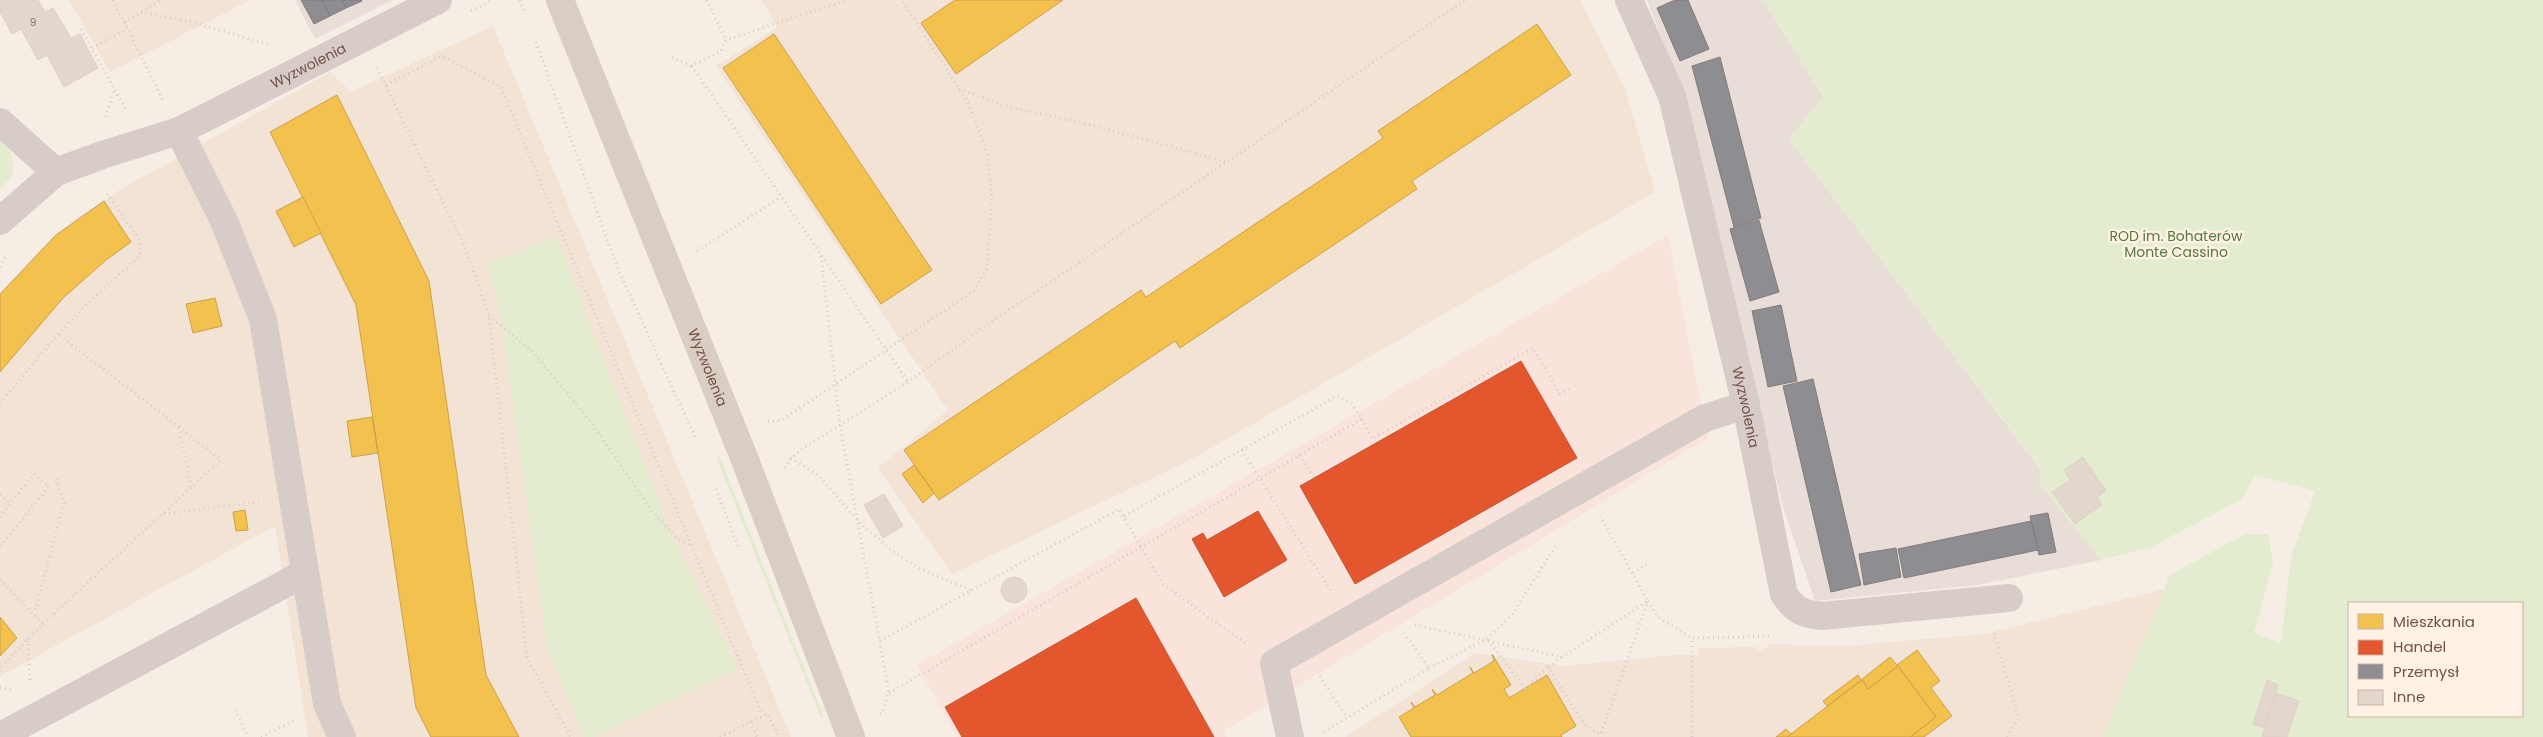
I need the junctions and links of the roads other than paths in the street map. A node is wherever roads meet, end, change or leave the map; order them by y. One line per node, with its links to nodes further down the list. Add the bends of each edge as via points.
1 (438, 0): 5 (street, Wyzwolenia)
2 (560, 0): 13 (main road, Wyzwolenia, via 745,460)
3 (1629, 0): 8 (street, Wyzwolenia, via 1672,96)
4 (0, 122): 6 (street)
5 (179, 131): 6 (street, Wyzwolenia); 9 (street, via 224,221 263,319)
6 (56, 172): 7 (street)
7 (0, 221)
8 (1746, 405): 10 (street, Wyzwolenia, via 1784,594 1793,608 1806,615 1822,616); 14 (street, via 1705,418 1274,663)
9 (305, 573): 11 (street); 12 (street, via 327,704)
10 (2009, 598)
11 (0, 736)
12 (342, 737)
13 (852, 737)
14 (1290, 737)

